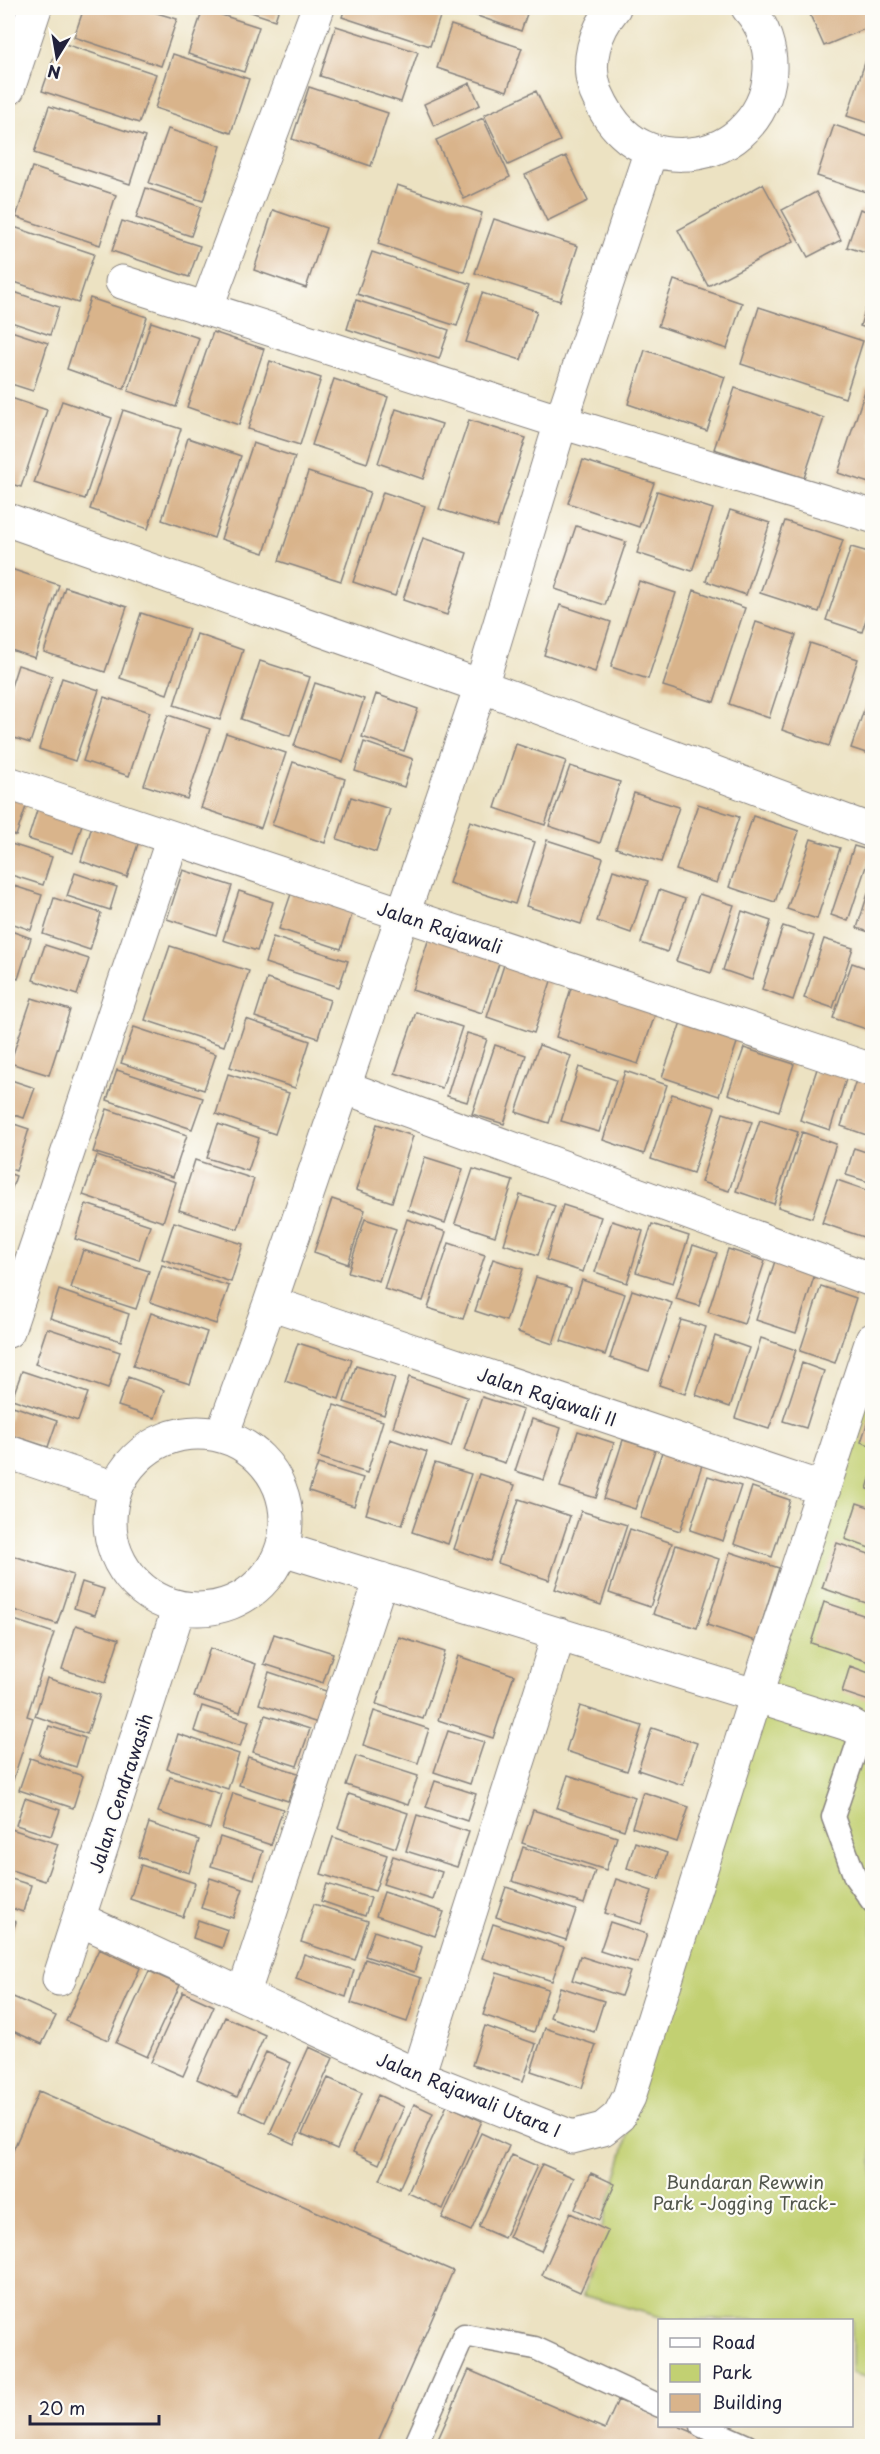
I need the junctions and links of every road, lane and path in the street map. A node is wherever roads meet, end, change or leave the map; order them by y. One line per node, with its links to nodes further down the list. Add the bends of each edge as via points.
1 (36, 8): 5 (street)
2 (318, 8): 8 (street)
3 (614, 8): 6 (street, via 602,22 592,51 593,82 604,111 617,127)
4 (748, 8): 6 (street, via 758,20 770,49 771,80 760,110 740,134 713,150 682,155)
5 (8, 89)
6 (651, 150): 9 (street)
7 (122, 282): 8 (street)
8 (206, 309): 9 (street)
9 (561, 422): 10 (street); 12 (street)
10 (873, 516)
11 (8, 520): 12 (street)
12 (480, 686): 14 (street); 16 (street)
13 (8, 783): 15 (street, Jalan Rajawali)
14 (873, 831)
15 (172, 838): 16 (street, Jalan Rajawali); 21 (street)
16 (403, 915): 17 (street, Jalan Rajawali); 18 (street)
17 (873, 1070)
18 (344, 1087): 19 (street); 20 (street)
19 (873, 1280)
20 (270, 1303): 23 (street); 26 (street, Jalan Rajawali II)
21 (8, 1331)
22 (873, 1340): 26 (street, Jalan Rajawali Utara I)
23 (222, 1435): 25 (street, via 189,1432 158,1441 132,1460); 27 (street, via 254,1451 277,1479 287,1513)
24 (8, 1452): 25 (street)
25 (115, 1488): 29 (street, via 109,1513 110,1539 119,1562 135,1583 155,1598)
26 (824, 1489): 31 (street, Jalan Rajawali Utara I)
27 (283, 1550): 28 (street); 29 (street, via 271,1572 253,1590 230,1603 205,1609)
28 (381, 1580): 30 (street); 36 (street)
29 (179, 1607): 34 (street, Jalan Cendrawasih)
30 (559, 1634): 31 (street); 37 (street)
31 (756, 1695): 32 (street, via 851,1725); 37 (street, Jalan Rajawali Utara I, via 632,2086 619,2116 603,2129 572,2137)
32 (867, 1734): 33 (lane, via 833,1817 855,1877)
33 (873, 1901)
34 (79, 1919): 35 (street, Jalan Cendrawasih); 36 (street, Jalan Rajawali Utara I)
35 (59, 1979)
36 (243, 1995): 37 (street, Jalan Rajawali Utara I)
37 (418, 2076)
38 (658, 2405): 40 (lane, via 536,2348 464,2335)
39 (704, 2427): 41 (lane)
40 (415, 2446)
41 (747, 2446)

